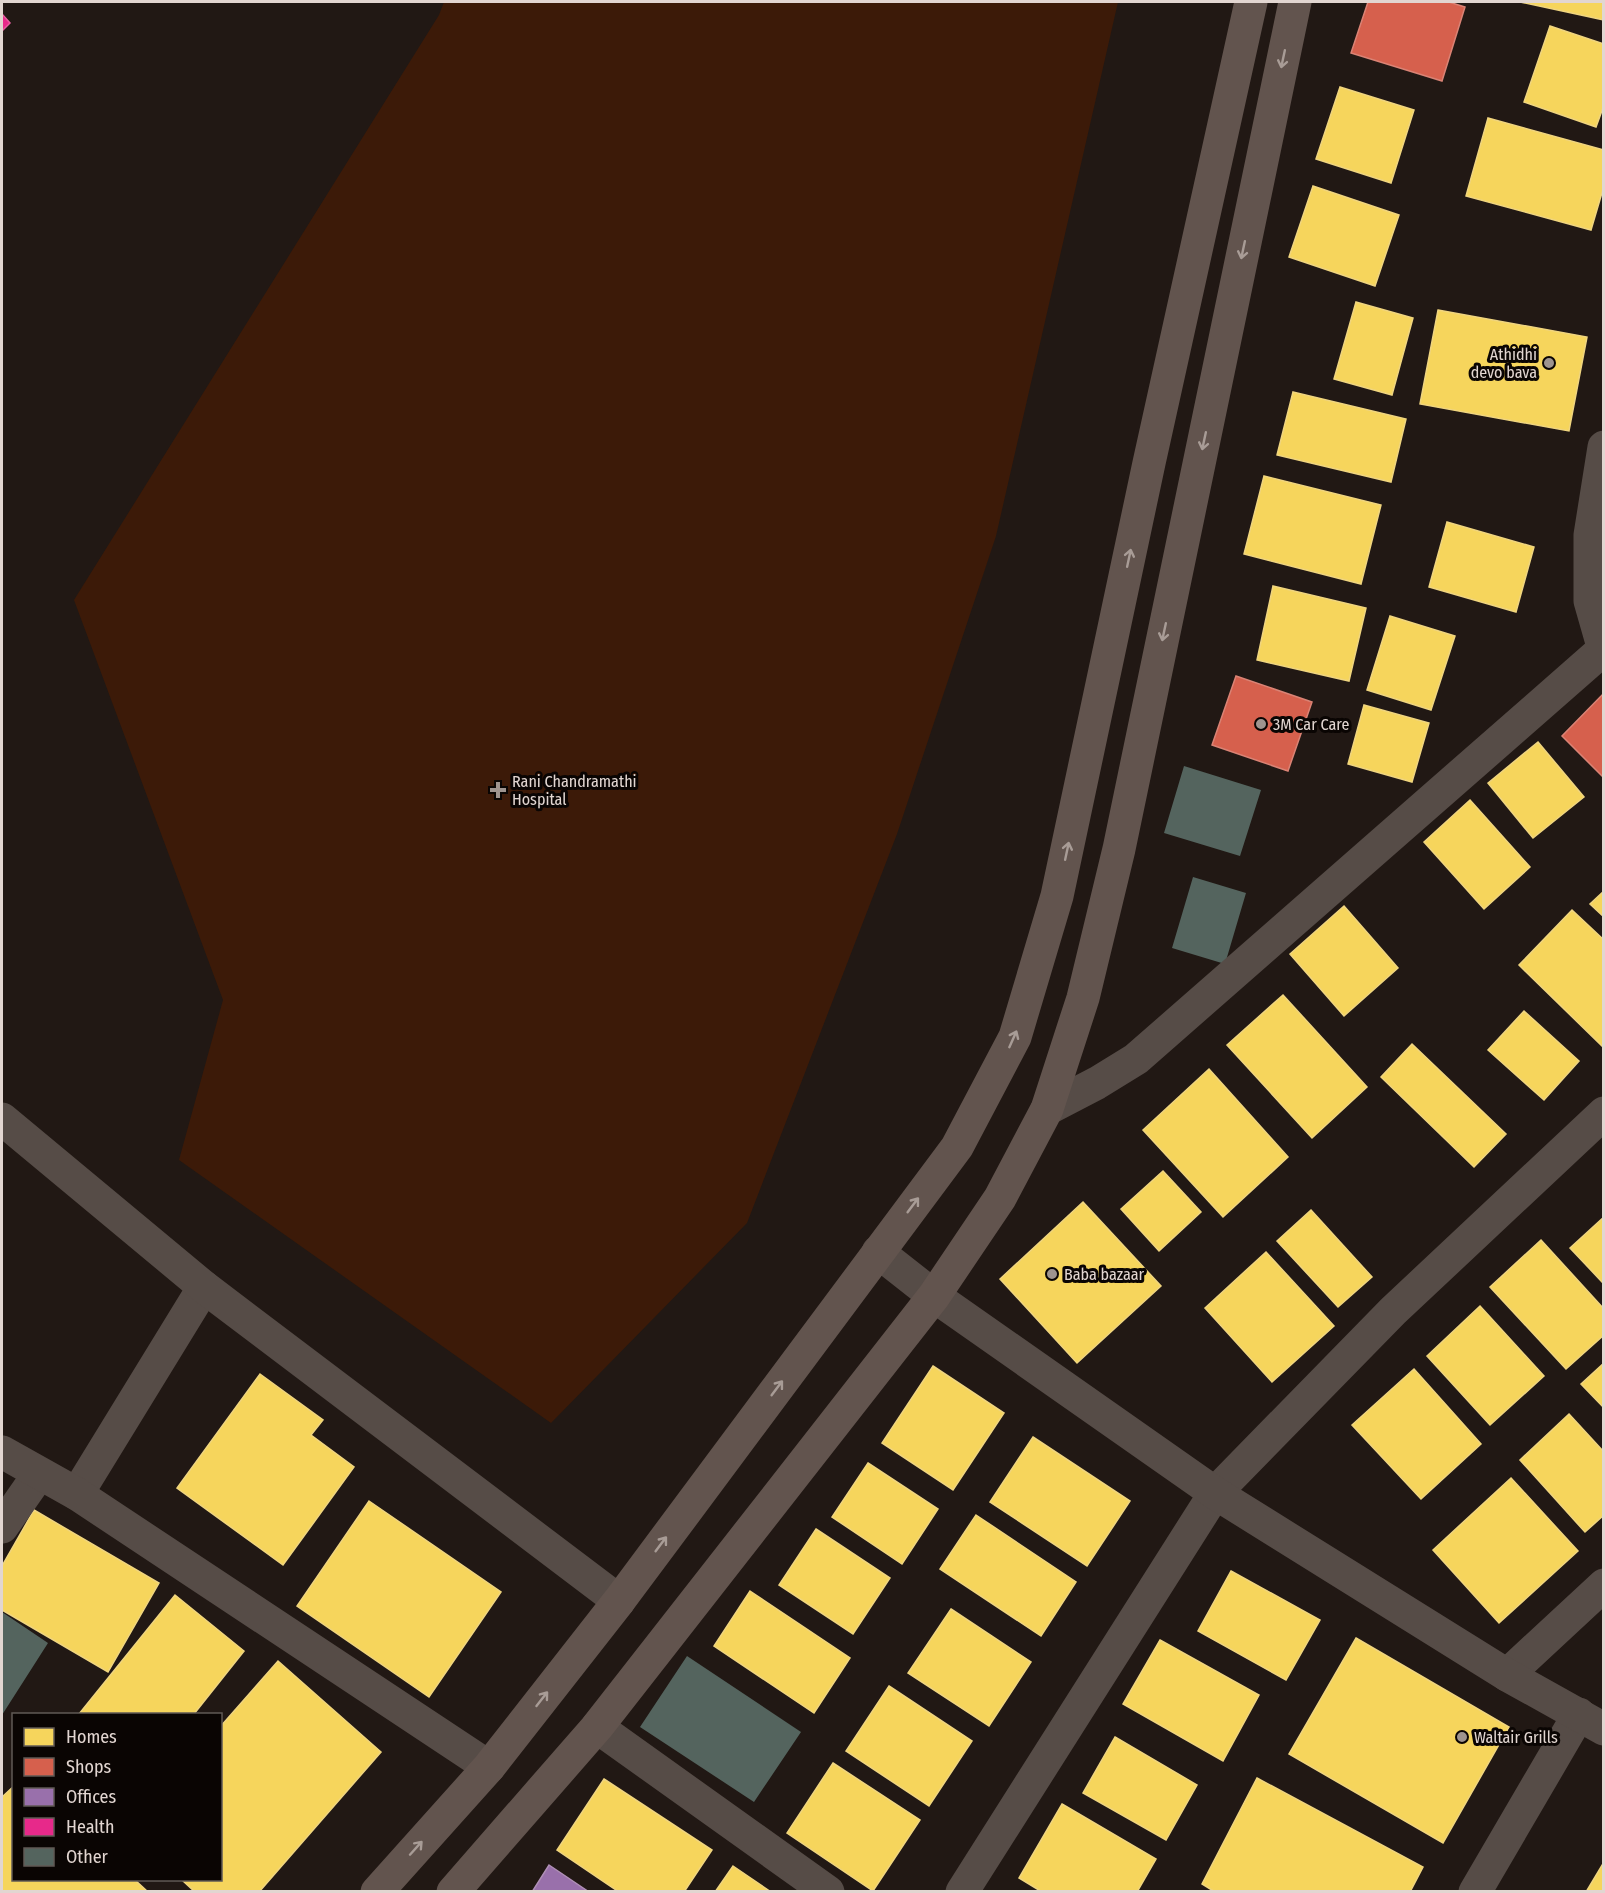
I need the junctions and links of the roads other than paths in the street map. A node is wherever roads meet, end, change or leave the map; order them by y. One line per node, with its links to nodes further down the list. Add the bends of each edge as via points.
1 (1251, 2): 8 (main road, one-way to 1, via 957,1147 1010,1047 1048,929)
2 (1295, 2): 5 (main road, one-way to 5, via 1119,849 1083,998)
3 (1604, 447): 4 (street, via 1590,535 1590,601)
4 (1603, 650): 5 (street, via 1136,1059)
5 (1047, 1109): 10 (main road, via 1000,1198)
6 (1604, 1113): 13 (street, via 1394,1311)
7 (2, 1119): 9 (street)
8 (878, 1252): 10 (street); 17 (main road, one-way to 8)
9 (204, 1287): 14 (street); 17 (street)
10 (934, 1296): 13 (street); 20 (main road)
11 (2, 1452): 12 (street)
12 (39, 1474): 14 (street); 15 (street)
13 (1215, 1493): 18 (street); 25 (street)
14 (77, 1494): 21 (street)
15 (2, 1527)
16 (1604, 1585): 18 (street)
17 (619, 1601): 21 (main road, one-way to 17)
18 (1507, 1675): 19 (street)
19 (1592, 1722): 26 (street)
20 (597, 1727): 23 (main road); 24 (street)
21 (489, 1767): 22 (main road, one-way to 21)
22 (377, 1892)
23 (453, 1892)
24 (828, 1892)
25 (962, 1892)
26 (1475, 1892)

